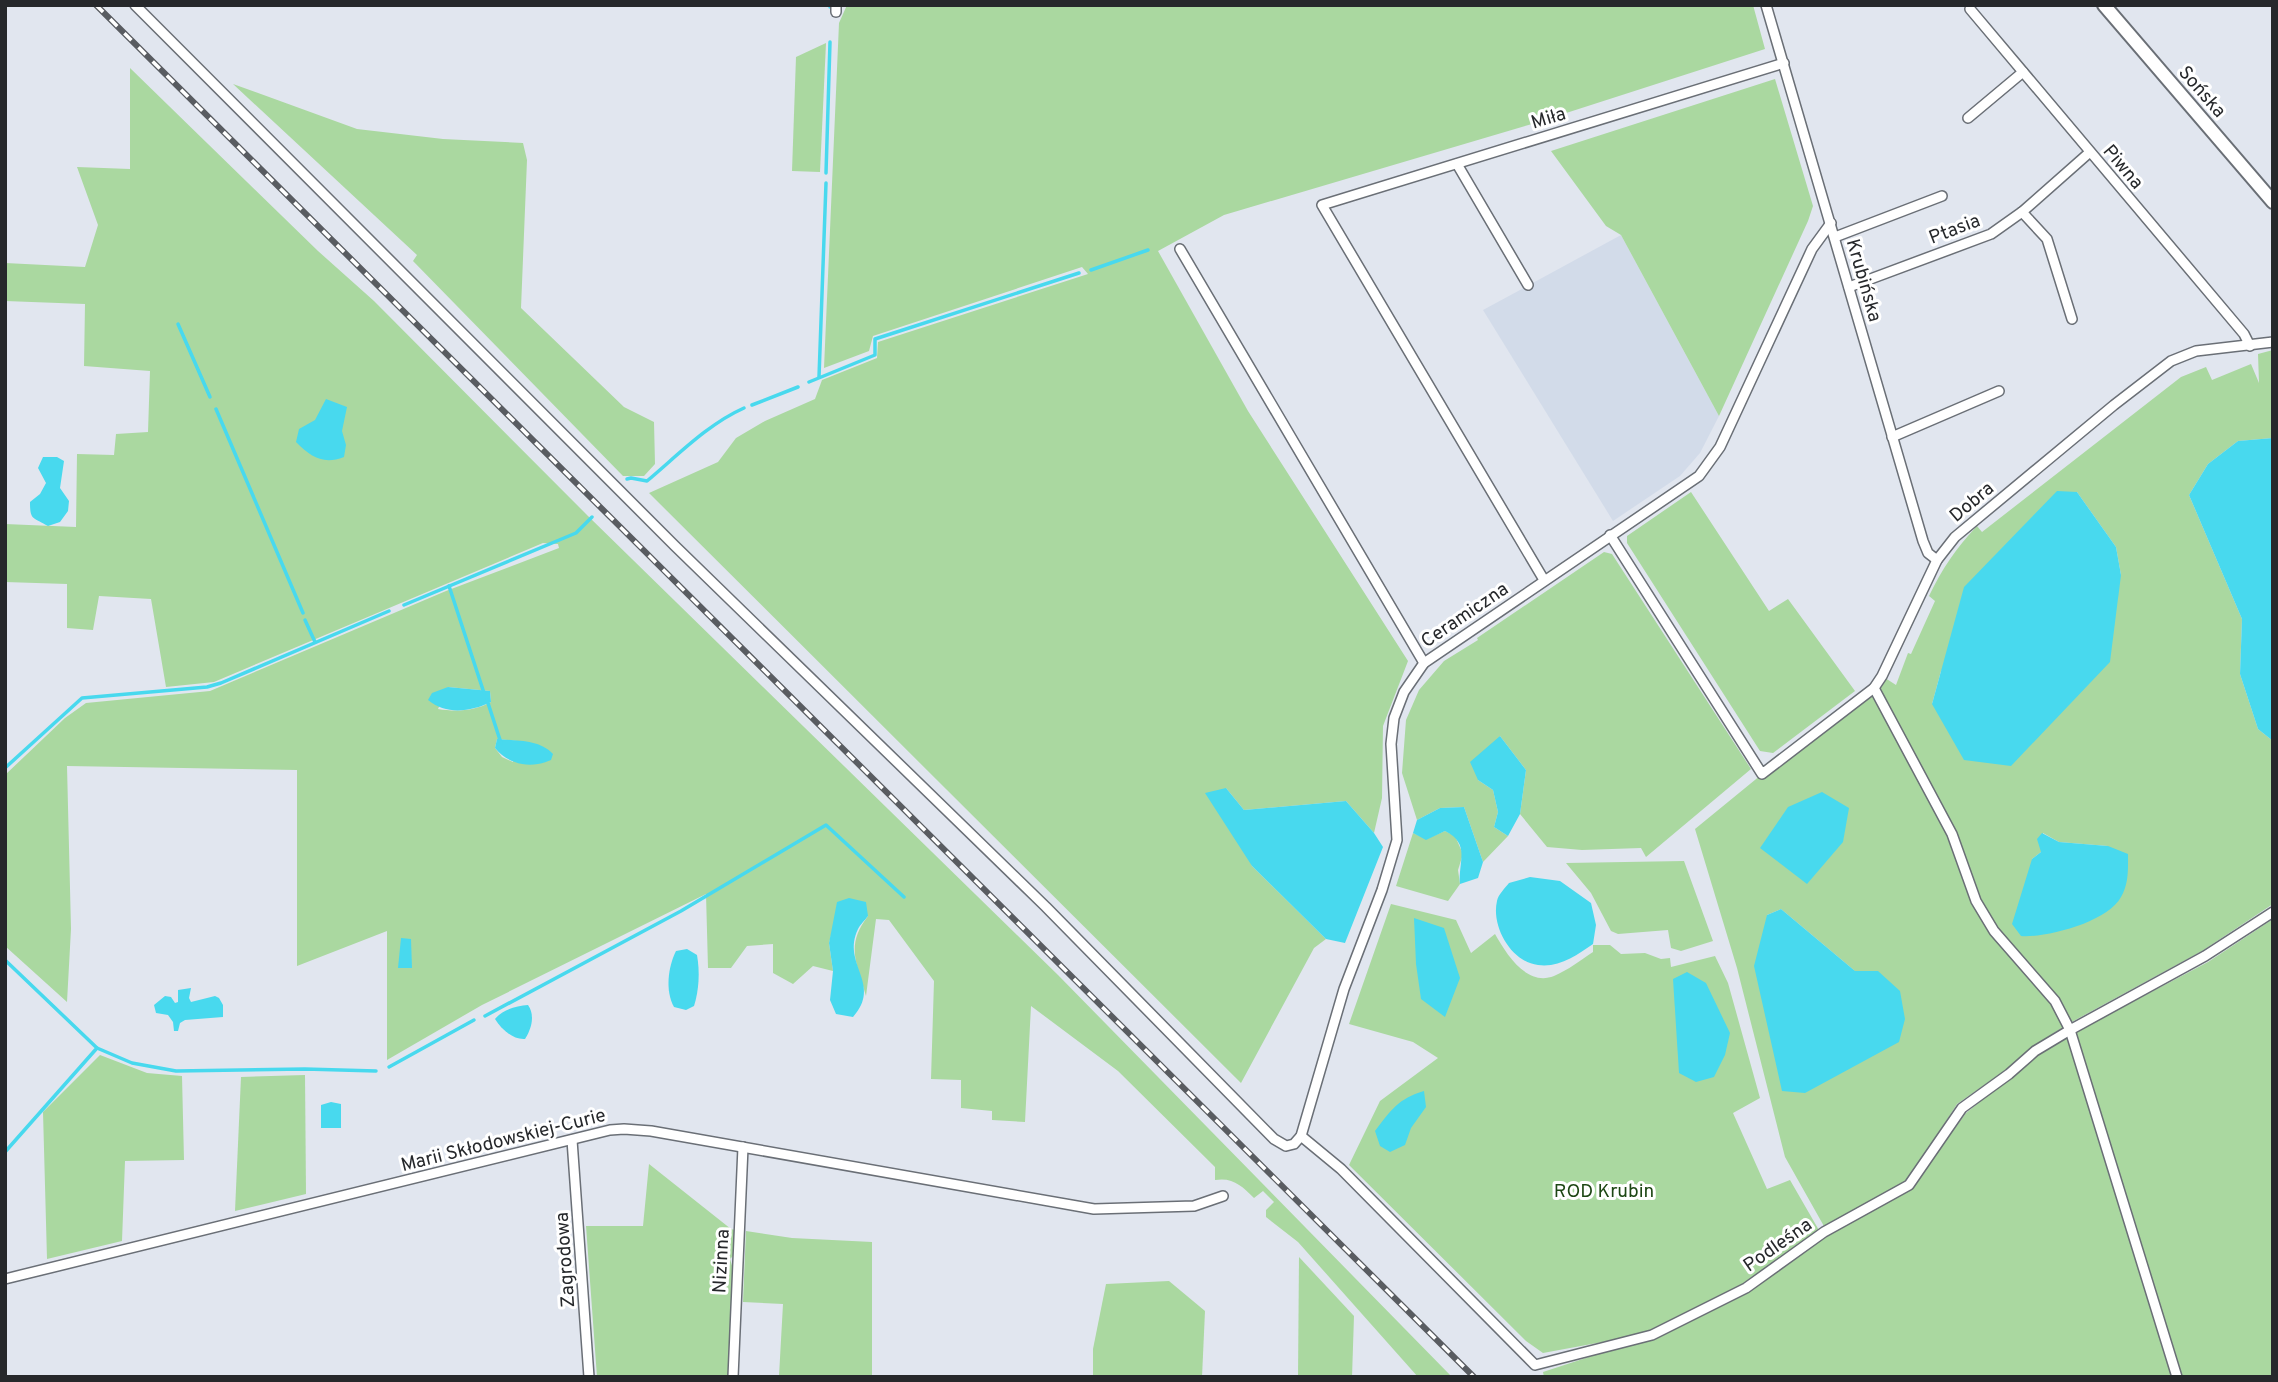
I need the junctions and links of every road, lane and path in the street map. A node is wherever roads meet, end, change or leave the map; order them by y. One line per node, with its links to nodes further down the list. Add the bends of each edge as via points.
1 (135, 5): 30 (street, via 675,546 1046,907 1273,1139 1289,1146)
2 (1766, 5): 5 (street, Krubińska)
3 (2104, 5): 11 (street, Sońska)
4 (1970, 9): 6 (street, Piwna)
5 (1784, 63): 9 (street, Miła); 13 (street, Krubińska)
6 (2023, 72): 7 (street); 8 (street, Piwna)
7 (1968, 118)
8 (2090, 152): 12 (street, Ptasia); 20 (street, Piwna)
9 (1457, 164): 16 (street); 25 (street, Miła, via 1322,205)
10 (1942, 195): 14 (street)
11 (2273, 202)
12 (2022, 212): 17 (street, Ptasia, via 1991,234); 18 (street, via 2047,239)
13 (1830, 223): 14 (street, Krubińska); 23 (street, Ceramiczna, via 1807,260 1720,447 1699,476)
14 (1835, 237): 17 (street, Krubińska)
15 (1180, 249): 26 (street)
16 (1528, 285)
17 (1849, 287): 22 (street, Krubińska)
18 (2072, 318)
19 (2273, 342): 20 (street, Dobra)
20 (2250, 346): 24 (street, Dobra, via 2206,349 2171,360 1955,537)
21 (1999, 391): 22 (street)
22 (1892, 437): 24 (street, Krubińska, via 1923,541)
23 (1610, 536): 25 (street, Ceramiczna); 27 (street, Dobra, via 1762,774)
24 (1937, 560): 27 (street, Dobra)
25 (1544, 580): 26 (street, Ceramiczna)
26 (1424, 663): 30 (street, Ceramiczna, via 1404,692 1394,718 1391,744 1397,839 1344,989)
27 (1874, 688): 29 (street, via 1952,834 1976,901 1994,931 2055,1001)
28 (2273, 912): 29 (street, Podleśna, via 2205,957)
29 (2070, 1030): 30 (street, Podleśna, via 1962,1108 1909,1185 1824,1232 1746,1288 1652,1335 1535,1365 1341,1168); 37 (street)
30 (1301, 1136)
31 (572, 1140): 32 (street, Marii Skłodowskiej-Curie, via 631,1129); 34 (street, Marii Skłodowskiej-Curie); 35 (street, Zagrodowa)
32 (743, 1147): 33 (street, Marii Skłodowskiej-Curie, via 1094,1209 1194,1206); 36 (street, Nizinna)
33 (1223, 1196)
34 (5, 1279)
35 (589, 1377)
36 (733, 1377)
37 (2177, 1377)

